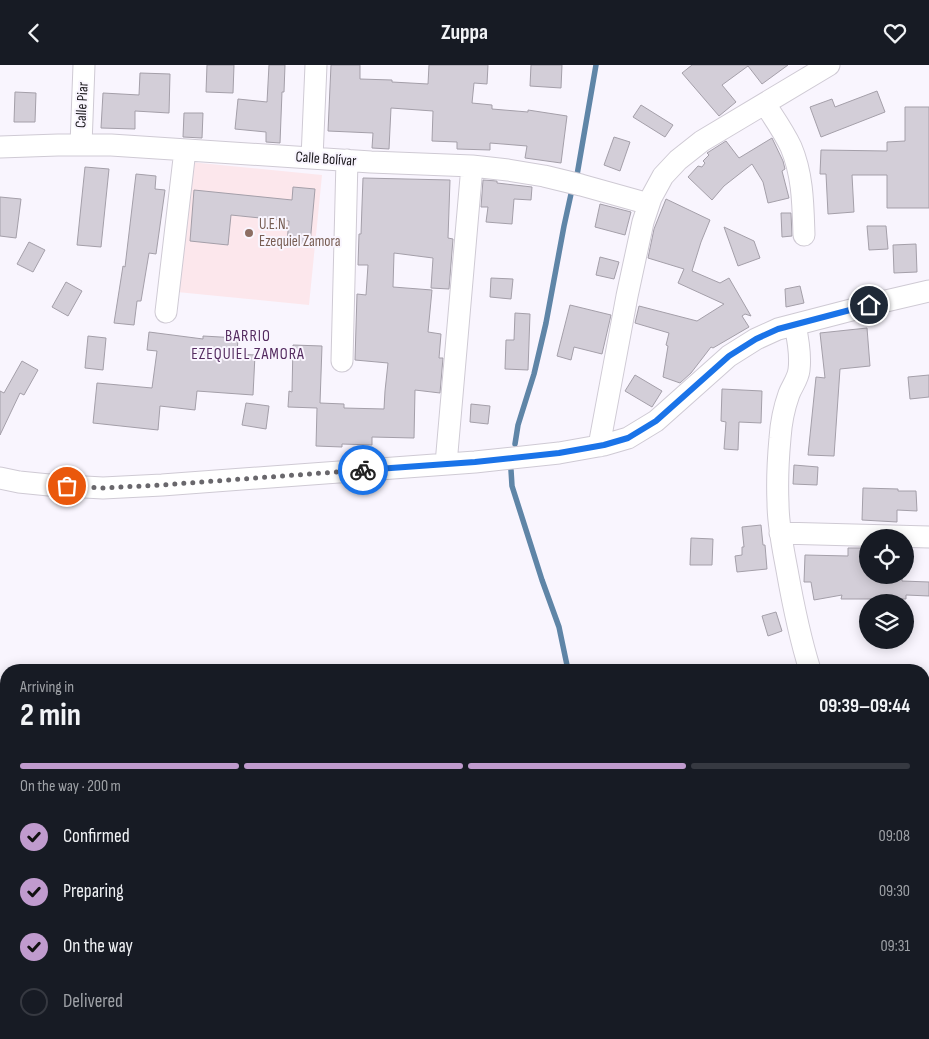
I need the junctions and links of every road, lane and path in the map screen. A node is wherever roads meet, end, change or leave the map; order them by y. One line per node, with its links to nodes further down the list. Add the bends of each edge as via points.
1 (84, 65): 5 (street, Calle Piar)
2 (316, 65): 8 (street)
3 (829, 65): 4 (street)
4 (765, 104): 11 (street, via 702,141 678,160 663,176); 12 (street, via 796,161 802,191)
5 (81, 145): 6 (street, Calle Bolívar); 7 (street, Calle Bolívar)
6 (0, 147)
7 (185, 149): 8 (street, Calle Bolívar); 14 (street)
8 (312, 158): 9 (street, Calle Bolívar)
9 (347, 160): 10 (street, Calle Bolívar); 16 (street)
10 (472, 166): 11 (street, Calle Bolívar, via 544,176); 18 (street)
11 (649, 204): 17 (street, via 627,296)
12 (804, 235)
13 (929, 291): 15 (street)
14 (166, 312)
15 (795, 325): 17 (street, via 756,339 729,356 642,430 628,438); 20 (street, via 799,370 785,405 780,436)
16 (342, 361)
17 (599, 446): 18 (street)
18 (446, 464): 19 (street, via 102,488)
19 (0, 478)
20 (780, 533): 21 (street); 22 (street)
21 (929, 537)
22 (808, 664)

